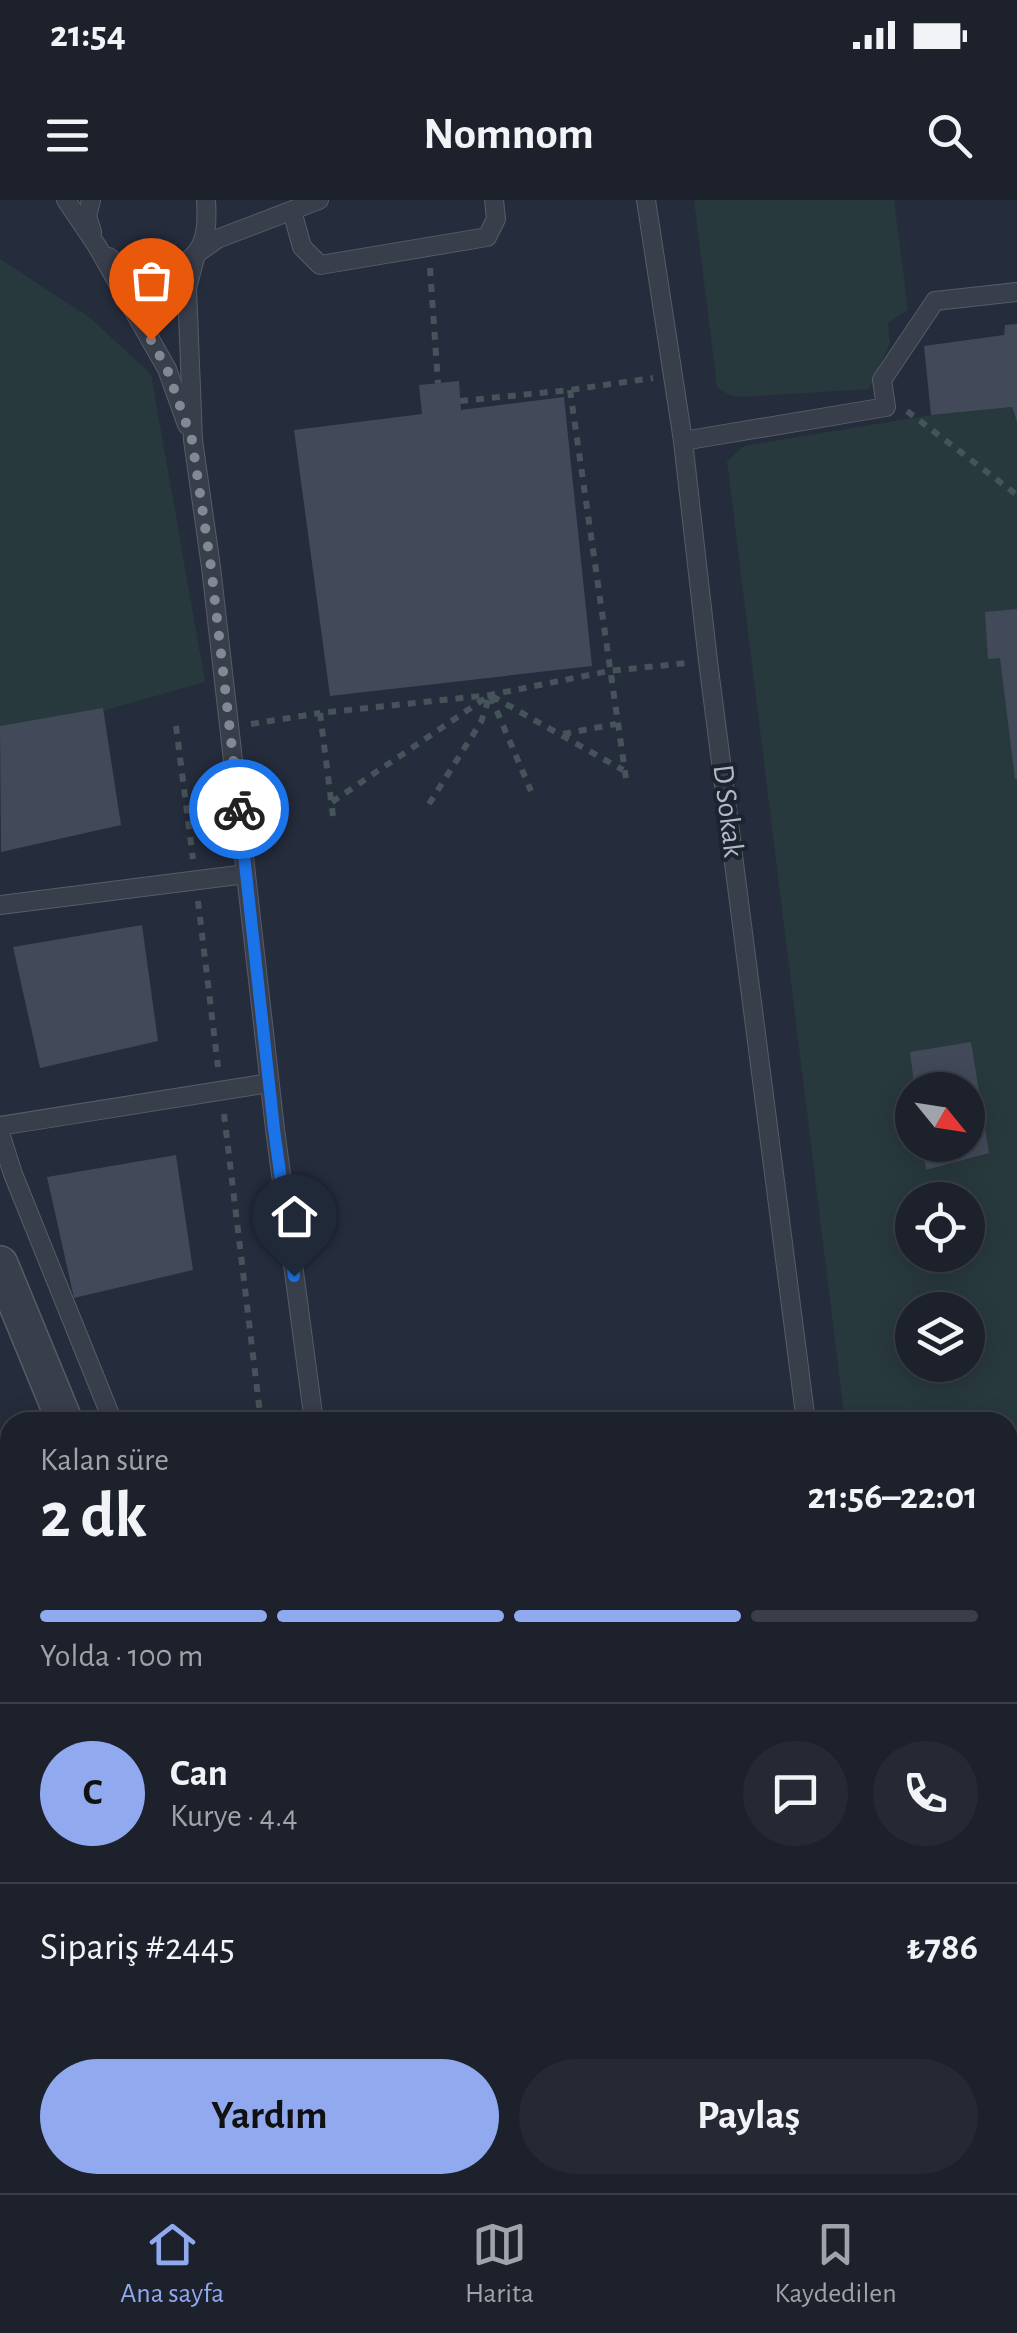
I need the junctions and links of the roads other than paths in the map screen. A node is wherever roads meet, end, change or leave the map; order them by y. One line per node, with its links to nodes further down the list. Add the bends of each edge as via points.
1 (66, 200): 8 (lane)
2 (91, 200): 8 (lane, via 87,216)
3 (206, 200): 9 (lane, via 207,228)
4 (319, 200): 7 (lane)
5 (494, 200): 7 (lane, via 496,220 488,237 320,265 302,247)
6 (646, 200): 12 (lane, D Sokak)
7 (292, 210): 9 (lane)
8 (97, 246): 9 (lane, via 124,271 146,275); 11 (lane, via 167,369)
9 (196, 254): 11 (lane, via 187,288)
10 (1017, 292): 12 (lane, via 935,301 882,380 886,408)
11 (192, 440): 13 (lane)
12 (682, 441): 21 (lane, D Sokak)
13 (246, 874): 14 (lane); 15 (lane)
14 (0, 905)
15 (269, 1084): 16 (lane); 20 (lane)
16 (0, 1130): 19 (lane)
17 (0, 1264): 18 (street)
18 (61, 1412)
19 (109, 1412)
20 (313, 1412)
21 (805, 1412)

